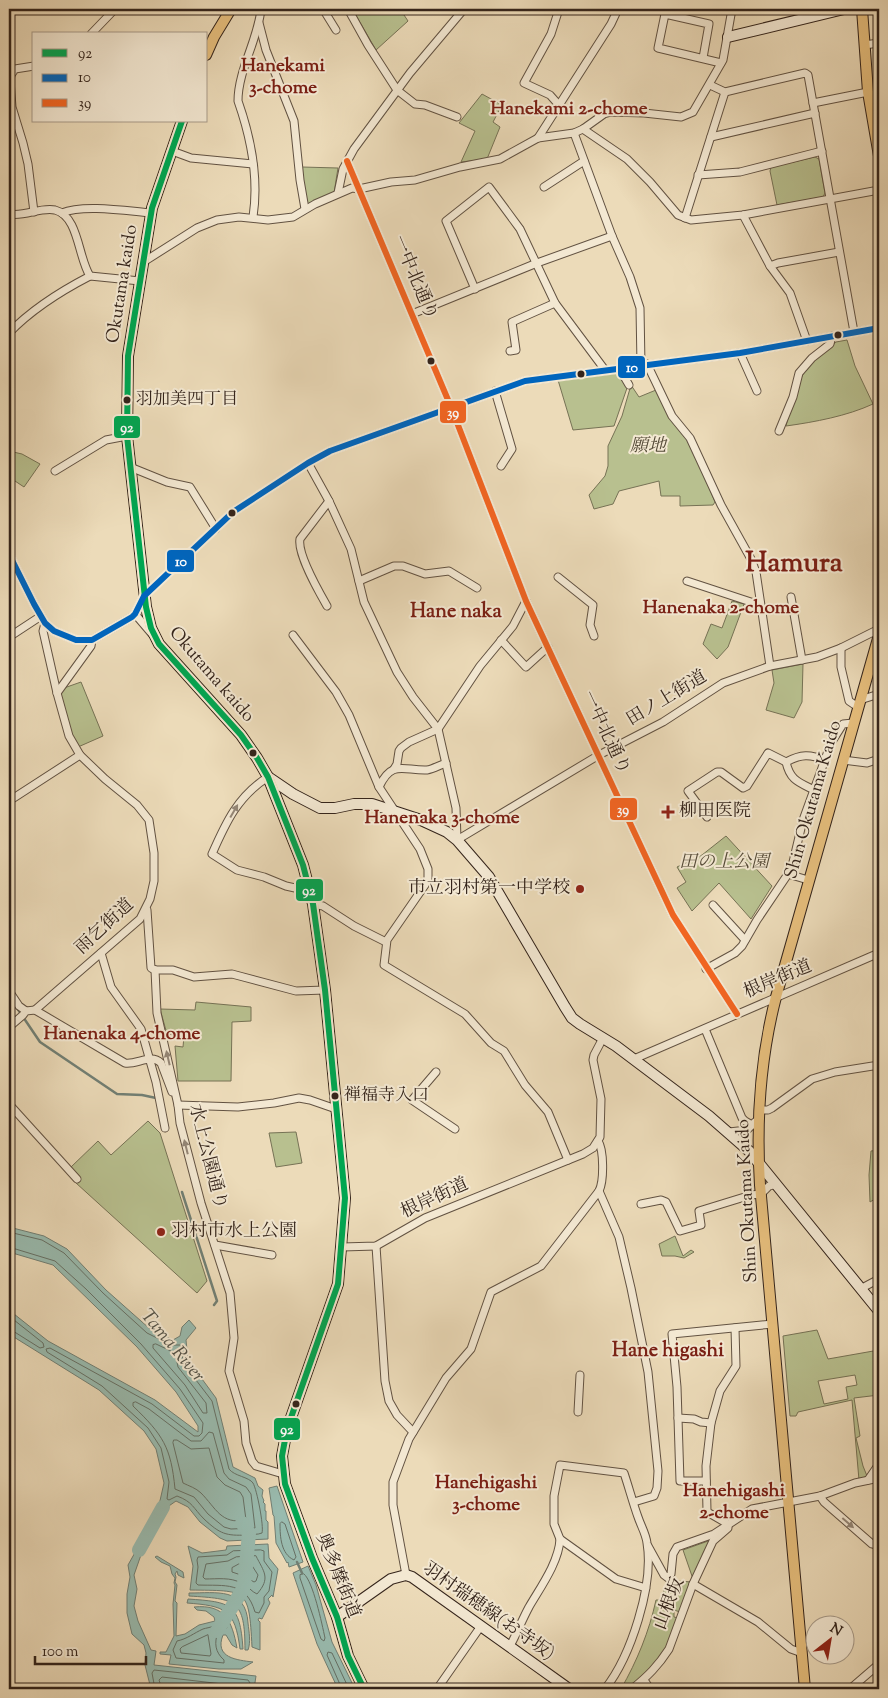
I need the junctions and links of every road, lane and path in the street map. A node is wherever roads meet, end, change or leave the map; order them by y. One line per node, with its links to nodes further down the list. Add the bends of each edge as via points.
1 (115, 9): 16 (street)
2 (231, 9): 20 (main road)
3 (260, 9): 14 (street)
4 (323, 9): 15 (street)
5 (348, 9): 25 (street)
6 (464, 9): 25 (street)
7 (559, 9): 29 (street, via 551,34 524,83 550,95)
8 (618, 9): 29 (street)
9 (732, 9): 17 (street)
10 (818, 9): 13 (street)
11 (844, 9): 13 (street)
12 (862, 9): 19 (main road)
13 (792, 18): 17 (street)
14 (259, 23): 43 (street, via 238,95); 50 (street, via 294,121)
15 (336, 30)
16 (93, 32)
17 (728, 34): 22 (street)
18 (879, 43): 19 (street)
19 (864, 45): 27 (main road)
20 (208, 50)
21 (703, 58): 21 (street, via 658,48 665,14 709,24); 22 (street)
22 (722, 63): 24 (street)
23 (32, 66): 51 (street, via 16,70 10,78 12,107 28,164)
24 (710, 85): 26 (street); 33 (street, via 693,112 681,116 611,112)
25 (397, 90): 31 (street, via 415,104); 41 (street)
26 (725, 92): 28 (street, via 805,73); 35 (street)
27 (868, 92): 28 (street); 37 (main road)
28 (813, 103): 30 (street)
29 (558, 104): 36 (street)
30 (815, 113): 35 (street); 39 (street)
31 (457, 117)
32 (182, 122): 38 (main road, Okutama kaido)
33 (583, 129): 34 (street); 57 (street, via 627,159 678,215)
34 (574, 133): 36 (street); 42 (street)
35 (711, 137): 44 (street)
36 (538, 138): 46 (street, via 500,159 415,180)
37 (878, 142): 40 (main road)
38 (172, 151): 43 (street, via 191,158); 53 (main road, Okutama kaido)
39 (822, 151): 44 (street, via 740,172); 49 (street)
40 (879, 156)
41 (347, 161): 46 (street, 一中北通り); 48 (street)
42 (584, 161): 45 (street); 58 (street)
43 (253, 164): 56 (street)
44 (698, 175): 57 (street)
45 (544, 187)
46 (359, 189): 48 (street); 67 (street, 一中北通り)
47 (879, 190): 49 (street)
48 (338, 193): 50 (street)
49 (830, 199): 55 (street); 59 (street)
50 (305, 209): 56 (street, via 289,218 268,220)
51 (34, 212): 52 (street, via 50,210); 54 (street)
52 (62, 213): 53 (street, via 96,209); 63 (street, via 70,221)
53 (151, 213): 60 (main road, Okutama kaido)
54 (9, 214)
55 (743, 215): 57 (street); 62 (street)
56 (253, 217): 60 (street, via 228,217 211,222)
57 (685, 218)
58 (612, 236): 61 (street); 75 (street, via 640,308)
59 (839, 252): 62 (street); 69 (street)
60 (145, 261): 64 (main road, Okutama kaido)
61 (536, 263): 65 (street); 65 (street, via 520,229 489,187 446,221); 66 (street)
62 (770, 266): 72 (street, via 790,293)
63 (90, 276): 64 (street); 70 (street, via 64,290 20,321)
64 (140, 281): 83 (main road, Okutama kaido, via 128,356)
65 (475, 289): 67 (street)
66 (555, 302): 73 (street, via 512,322 516,350); 77 (street)
67 (412, 314): 81 (street, 一中北通り)
68 (879, 328): 69 (street)
69 (854, 332): 71 (street)
70 (9, 333)
71 (832, 336): 72 (street); 82 (street, via 830,344 799,373)
72 (807, 341): 74 (street)
73 (510, 351)
74 (740, 352): 75 (street); 79 (street)
75 (644, 364): 76 (street); 98 (street, via 672,416 690,438 721,506 751,559)
76 (619, 368): 77 (street); 78 (street)
77 (605, 370): 80 (street, via 525,381)
78 (629, 385)
79 (758, 390)
80 (495, 391): 81 (street); 85 (street, via 512,449)
81 (451, 407): 84 (street, via 330,451); 97 (street, 一中北通り)
82 (779, 431)
83 (127, 436): 86 (main road, Okutama kaido); 87 (street, via 106,440)
84 (308, 463): 88 (street); 89 (street, via 244,504)
85 (501, 466)
86 (130, 467): 89 (street, via 167,482 190,487); 95 (main road, Okutama kaido)
87 (55, 471)
88 (329, 501): 92 (street, via 351,549); 99 (street, via 298,546)
89 (216, 529): 95 (street)
90 (9, 554): 101 (street)
91 (558, 577): 107 (street, via 593,605 590,625)
92 (359, 581): 94 (street, via 394,566 403,566 425,574 449,571); 119 (street, via 364,602 397,672)
93 (687, 581): 98 (street)
94 (477, 588)
95 (144, 596): 100 (street); 106 (main road, Okutama kaido)
96 (792, 596): 113 (street)
97 (526, 601): 110 (street, via 513,626); 111 (street, 一中北通り)
98 (760, 605): 114 (street)
99 (326, 606)
100 (135, 614): 106 (street); 109 (street)
101 (41, 616): 102 (street); 108 (street)
102 (46, 623): 109 (street, via 65,637); 115 (street, via 43,631)
103 (879, 629): 112 (street, 田ノ上街道)
104 (293, 635): 129 (street, via 336,692)
105 (879, 635): 117 (main road, Shin Okutama Kaido)
106 (154, 636): 128 (main road, Okutama kaido, via 164,652 241,735)
107 (594, 636)
108 (9, 637)
109 (92, 640): 115 (street)
110 (501, 640): 111 (street, via 526,667); 119 (street)
111 (548, 647): 121 (street, 一中北通り)
112 (841, 648): 113 (street, 田ノ上街道); 117 (street, via 841,667 849,702)
113 (802, 660): 114 (street, 田ノ上街道)
114 (770, 666): 121 (street, 田ノ上街道, via 723,683 663,722)
115 (57, 693): 120 (street, via 69,736)
116 (879, 694): 117 (street)
117 (859, 704): 118 (main road, Shin Okutama Kaido)
118 (853, 723): 123 (street, via 842,724); 124 (main road, Shin Okutama Kaido)
119 (438, 729): 126 (street); 127 (street, via 401,748)
120 (80, 755): 131 (street); 140 (street, via 137,805 149,820 154,872)
121 (599, 755): 134 (street, 田ノ上街道); 145 (street, 一中北通り, via 673,915)
122 (879, 759): 124 (street, via 867,763)
123 (825, 760): 125 (street, via 799,755); 130 (street)
124 (843, 760): 136 (main road, Shin Okutama Kaido)
125 (786, 762): 130 (street, via 789,773 797,782); 133 (street, via 768,753 743,788 717,772 688,791)
126 (446, 763): 127 (street, via 428,770); 134 (street, via 456,808)
127 (394, 769): 129 (street)
128 (268, 777): 132 (street, via 320,808 362,803); 137 (main road, Okutama kaido); 137 (street, one-way to 128, via 304,890 237,870 212,854 239,802)
129 (379, 787): 132 (street)
130 (814, 790): 135 (street)
131 (9, 801)
132 (392, 809): 134 (street, via 437,826); 142 (street, via 420,849 428,874 420,893)
133 (707, 817)
134 (457, 840): 155 (street, via 489,877 572,1018)
135 (788, 874): 136 (street); 141 (street)
136 (808, 880): 149 (main road, Shin Okutama Kaido)
137 (310, 888): 138 (main road, Okutama kaido)
138 (313, 904): 142 (street, via 324,906); 147 (main road, Okutama kaido)
139 (713, 905): 141 (street)
140 (147, 907): 143 (street, 雨乞街道, via 140,919); 146 (street, 雨乞街道, via 151,968)
141 (745, 940): 145 (street, via 735,953)
142 (386, 942): 168 (street, via 384,965 466,1014 491,1043 504,1051 525,1085 548,1112)
143 (101, 953): 150 (street, 雨乞街道); 156 (street, via 110,987 141,1029)
144 (879, 953): 149 (street, 根岸街道)
145 (706, 969): 151 (street, 一中北通り)
146 (155, 970): 147 (street, via 173,970 194,978 232,974 296,991); 161 (street, 水上公園通り, one-way to 146, via 157,1013)
147 (326, 990): 162 (main road, Okutama kaido)
148 (9, 991): 152 (street)
149 (776, 997): 151 (street, 根岸街道); 163 (main road, Shin Okutama Kaido)
150 (35, 1010): 152 (street); 156 (street, via 123,1062)
151 (737, 1014): 154 (street, 根岸街道)
152 (23, 1015): 153 (street)
153 (9, 1027)
154 (705, 1029): 157 (street, 根岸街道); 163 (street, via 742,1118 745,1121)
155 (601, 1042): 157 (street); 167 (street, via 593,1060 601,1099)
156 (150, 1059): 161 (street, via 161,1064); 164 (street)
157 (634, 1059): 166 (street)
158 (879, 1065): 163 (street, via 820,1076)
159 (436, 1072): 165 (street, via 412,1100)
160 (9, 1104): 170 (street)
161 (178, 1105): 162 (street, via 238,1107 299,1098); 175 (street, 水上公園通り, one-way to 161, via 197,1188)
162 (336, 1109): 177 (main road, Okutama kaido, via 345,1190)
163 (756, 1118): 166 (street, via 745,1131); 169 (main road, Shin Okutama Kaido)
164 (164, 1128)
165 (455, 1129)
166 (729, 1132): 169 (street)
167 (598, 1141): 168 (street, 根岸街道, via 589,1150); 172 (street, via 602,1155)
168 (568, 1160): 176 (street, 根岸街道, via 425,1218)
169 (759, 1161): 171 (street); 173 (main road, Shin Okutama Kaido)
170 (77, 1179)
171 (777, 1184): 173 (street, via 769,1186); 180 (street)
172 (600, 1191): 188 (street, via 541,1266 491,1292 471,1349 446,1378); 195 (street, via 623,1252 648,1372 658,1482 654,1496)
173 (761, 1194): 174 (street, via 699,1211 702,1225 680,1231 666,1202); 182 (main road, Shin Okutama Kaido)
174 (641, 1204)
175 (215, 1245): 178 (street); 190 (street, 水上公園通り, via 230,1293 234,1338 229,1372 244,1421 249,1451 256,1466)
176 (376, 1246): 177 (street, 根岸街道); 188 (street, via 385,1381 389,1401)
177 (342, 1247): 190 (main road, Okutama kaido, via 336,1290 285,1438)
178 (272, 1255)
179 (879, 1279): 180 (street)
180 (862, 1288): 181 (street)
181 (879, 1311)
182 (773, 1324): 183 (street); 196 (main road, Shin Okutama Kaido)
183 (735, 1328): 186 (street, via 672,1334); 187 (street, via 735,1369 720,1390)
184 (580, 1375): 185 (street)
185 (578, 1412)
186 (678, 1418): 187 (street, via 694,1418); 193 (street, via 680,1480)
187 (710, 1424): 193 (street)
188 (413, 1432): 201 (street, via 403,1453 392,1494)
189 (879, 1464): 192 (street)
190 (283, 1474): 204 (main road, 奥多摩街道, via 312,1558)
191 (879, 1478): 192 (street)
192 (868, 1480): 194 (street)
193 (706, 1481): 197 (street, via 707,1511)
194 (820, 1496): 196 (street); 200 (street, one-way to 200, via 872,1544)
195 (634, 1502): 198 (street, via 624,1473 560,1465 554,1496 554,1524); 199 (street)
196 (789, 1503): 197 (street, via 748,1510); 207 (main road, Shin Okutama Kaido)
197 (728, 1524): 199 (street, via 714,1534 677,1547 668,1578); 202 (street, 山根坂, via 713,1541)
198 (560, 1539): 203 (street, via 616,1579); 206 (street, via 545,1582)
199 (648, 1545): 203 (street)
200 (879, 1546)
201 (406, 1575): 204 (street, 羽村瑞穂線(お寺坂), via 391,1579); 205 (street, 羽村瑞穂線(お寺坂))
202 (693, 1584): 207 (street, via 758,1622 790,1649); 209 (street, 山根坂, via 669,1649)
203 (646, 1588): 213 (street, via 634,1631)
204 (337, 1617): 211 (main road, 奥多摩街道, via 348,1656)
205 (481, 1626): 206 (street, 羽村瑞穂線(お寺坂)); 212 (street)
206 (510, 1646): 210 (street, 羽村瑞穂線(お寺坂))
207 (802, 1653): 216 (main road, Shin Okutama Kaido)
208 (879, 1664): 217 (street)
209 (644, 1680): 214 (street, 山根坂); 215 (street)
210 (562, 1687)
211 (364, 1689)
212 (437, 1689)
213 (605, 1689)
214 (632, 1689)
215 (650, 1689)
216 (806, 1689)
217 (850, 1689)

